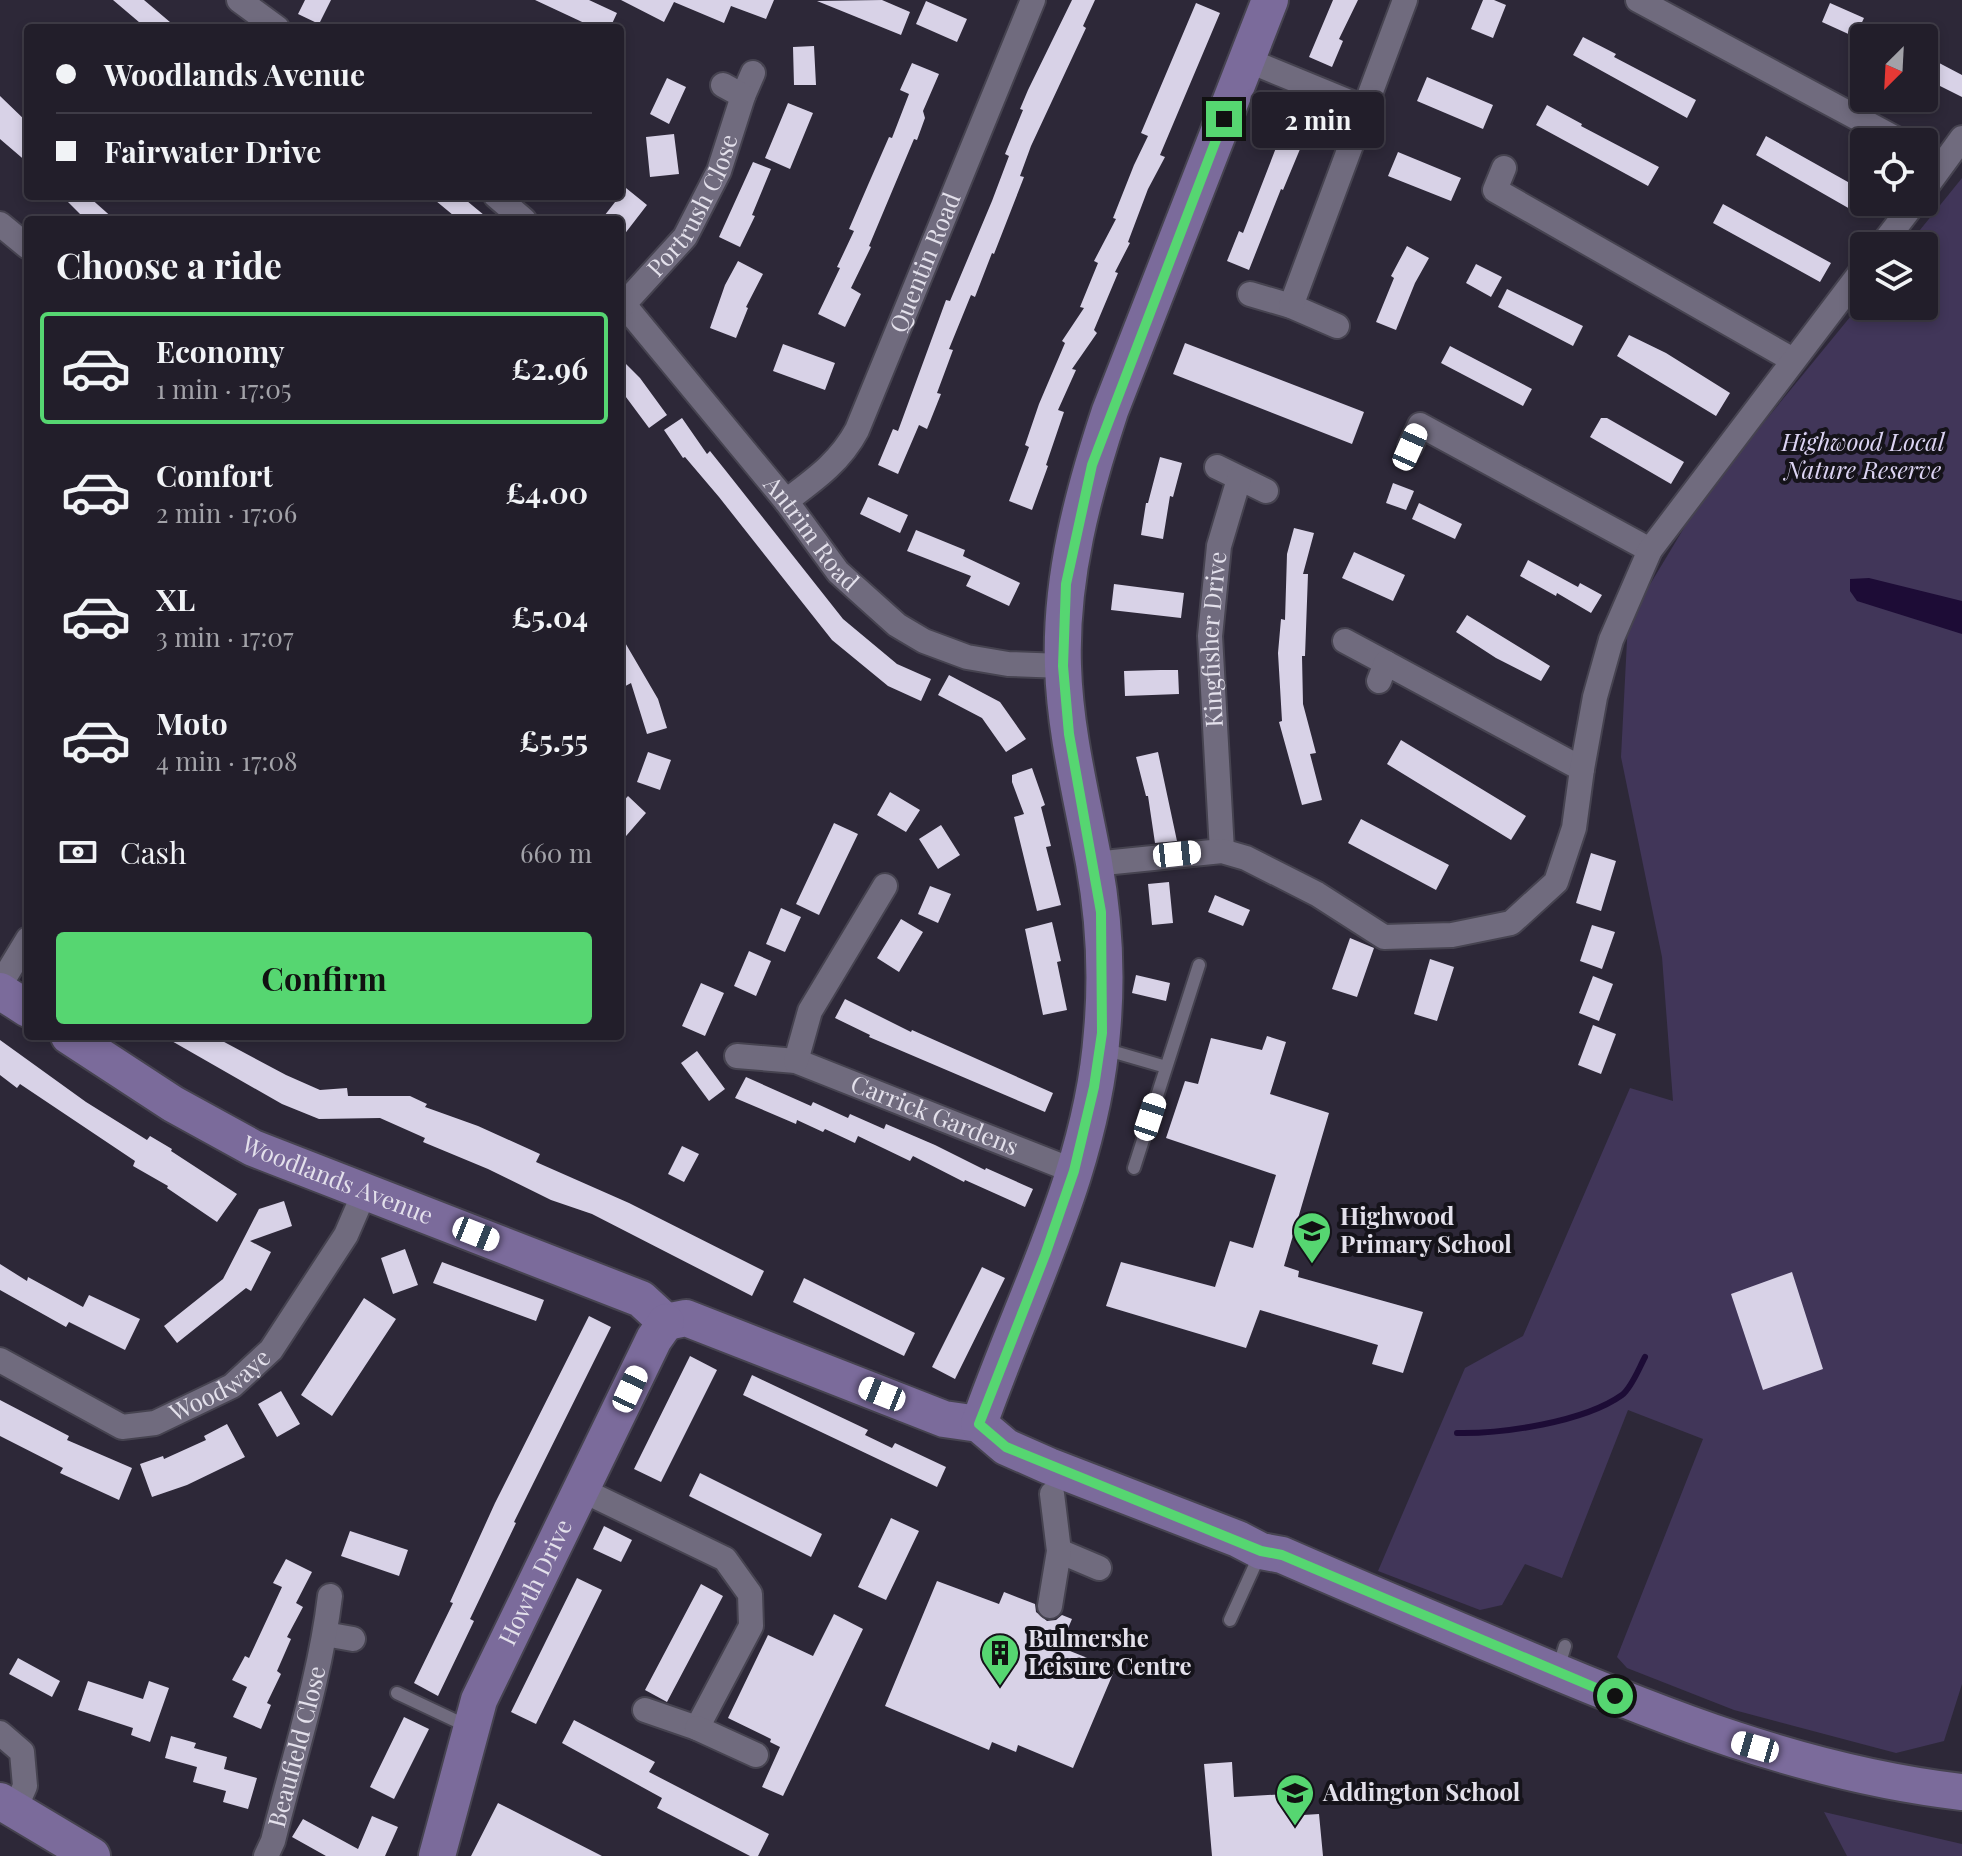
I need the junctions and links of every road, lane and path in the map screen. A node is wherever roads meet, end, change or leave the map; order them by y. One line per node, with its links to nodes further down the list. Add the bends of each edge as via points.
1 (239, 0): 6 (street)
2 (1033, 0): 31 (street, Quentin Road, via 857,430 827,470)
3 (1270, 0): 7 (street)
4 (1405, 0): 9 (street)
5 (1638, 0): 10 (street)
6 (272, 24)
7 (1247, 60): 9 (street); 34 (street, via 1092,465 1066,584)
8 (753, 73): 22 (street, Portrush Close, via 733,90 719,171 685,237)
9 (1364, 108): 24 (street)
10 (1876, 128)
11 (1962, 138): 12 (street)
12 (1938, 155)
13 (1495, 190): 26 (street)
14 (501, 200): 15 (street)
15 (519, 216)
16 (1904, 216): 18 (street)
17 (0, 224): 19 (street)
18 (1892, 232)
19 (24, 244)
20 (1850, 286): 26 (street)
21 (1250, 294): 24 (street)
22 (624, 300)
23 (624, 304): 31 (street, Antrim Road)
24 (1291, 306): 25 (street)
25 (1337, 326)
26 (1793, 360): 32 (street)
27 (1419, 425): 32 (street)
28 (1217, 467): 29 (street)
29 (1239, 479): 30 (street); 36 (street, Kingfisher Drive, via 1219,546 1210,636)
30 (1266, 491)
31 (786, 501): 34 (street, Antrim Road, via 838,572 897,625 967,657)
32 (1650, 550): 35 (street, via 1611,640)
33 (1345, 641): 35 (street, via 1383,672)
34 (1063, 666): 37 (street, via 1069,734)
35 (1582, 769): 36 (street, via 1574,828 1556,882 1511,923 1452,935 1384,937 1317,894)
36 (1222, 851): 37 (street)
37 (1094, 864): 45 (street, via 1101,912)
38 (885, 886): 47 (street, via 810,1011)
39 (24, 946): 41 (street)
40 (1199, 965): 48 (lane)
41 (0, 985)
42 (0, 991): 43 (street)
43 (24, 1006)
44 (75, 1040): 51 (street, Woodlands Avenue, via 240,1141)
45 (1100, 1047): 48 (lane); 50 (street)
46 (737, 1056): 47 (street, Carrick Gardens)
47 (796, 1061): 50 (street, Carrick Gardens)
48 (1166, 1067): 49 (lane)
49 (1134, 1168)
50 (1074, 1171): 54 (street)
51 (365, 1191): 52 (street, Woodlands Avenue, via 641,1299); 53 (street, Woodwaye, via 346,1235 271,1350 232,1386 168,1417 122,1427)
52 (666, 1322): 54 (street, via 686,1318 944,1419); 55 (street, Howth Drive)
53 (0, 1360)
54 (979, 1424): 58 (street, via 1006,1447)
55 (582, 1490): 67 (street, Howth Drive, via 479,1700); 68 (street, via 725,1559 750,1594 751,1626)
56 (1052, 1494): 57 (street)
57 (1059, 1551): 59 (street); 61 (street)
58 (1261, 1551): 62 (lane); 71 (street, via 1561,1659 1731,1740 1825,1767)
59 (1099, 1568)
60 (330, 1596): 63 (street, Beaufield Close)
61 (1050, 1606)
62 (1230, 1620)
63 (325, 1634): 64 (street, Beaufield Close); 74 (street, Beaufield Close)
64 (353, 1639)
65 (397, 1693): 67 (lane)
66 (645, 1710): 68 (street)
67 (472, 1728): 75 (street, Howth Drive)
68 (697, 1728): 70 (street)
69 (0, 1733): 72 (street, via 22,1752 25,1786)
70 (756, 1755)
71 (1962, 1792)
72 (7, 1805): 73 (street)
73 (92, 1856)
74 (266, 1856)
75 (437, 1856)

